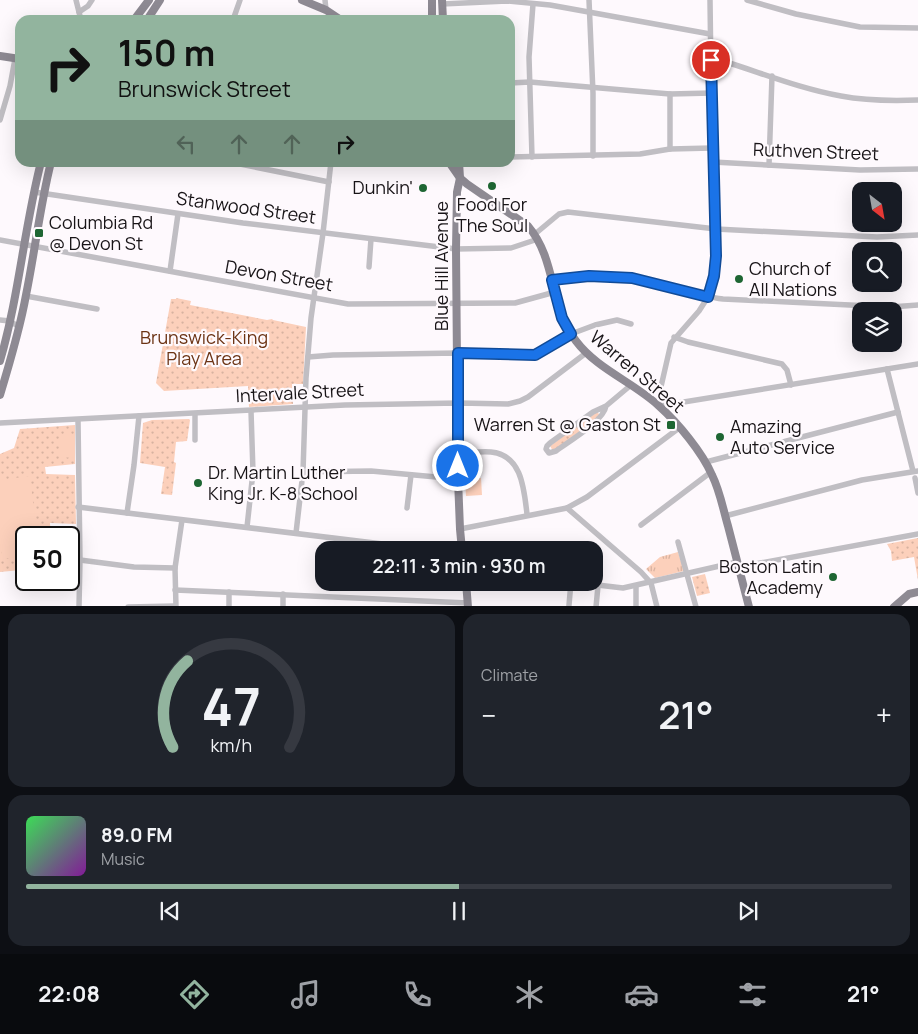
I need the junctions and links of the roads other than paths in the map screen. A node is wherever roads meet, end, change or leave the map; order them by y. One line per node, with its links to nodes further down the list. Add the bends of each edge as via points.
1 (76, 0): 15 (street)
2 (92, 0): 15 (street)
3 (149, 0): 18 (main road)
4 (160, 0): 19 (main road)
5 (240, 0): 20 (street)
6 (302, 0): 14 (main road)
7 (325, 0): 14 (street)
8 (432, 0): 22 (main road)
9 (589, 0): 16 (street)
10 (710, 0): 25 (street)
11 (747, 0): 24 (street, via 860,27)
12 (442, 2): 13 (street); 23 (main road)
13 (533, 4): 16 (street); 31 (street)
14 (326, 10): 21 (main road)
15 (79, 12): 17 (street)
16 (590, 13): 25 (street); 33 (street)
17 (80, 15)
18 (138, 15)
19 (150, 15)
20 (235, 15)
21 (334, 15)
22 (432, 15)
23 (443, 15)
24 (918, 28)
25 (710, 34): 28 (street)
26 (0, 56): 27 (main road)
27 (15, 58)
28 (711, 60): 30 (street); 34 (street)
29 (15, 69): 37 (street)
30 (772, 76): 36 (street, via 842,96 879,101); 44 (street)
31 (530, 82): 32 (street); 33 (street); 42 (street)
32 (515, 83)
33 (593, 88): 35 (street); 40 (street)
34 (712, 93): 35 (street); 38 (street)
35 (670, 94): 39 (street)
36 (918, 100)
37 (0, 120)
38 (712, 148): 39 (street); 43 (street)
39 (670, 149): 40 (street)
40 (593, 156): 42 (street)
41 (515, 157): 42 (street)
42 (532, 157)
43 (713, 162): 44 (street, Ruthven Street); 58 (street)
44 (769, 165): 51 (street, Ruthven Street, via 860,170)
45 (40, 167): 54 (main road)
46 (50, 167): 56 (main road)
47 (255, 167): 53 (street)
48 (330, 167): 53 (street)
49 (454, 167): 55 (main road, Blue Hill Avenue)
50 (456, 167): 52 (main road, Warren Street)
51 (918, 169)
52 (460, 178): 55 (main road, Blue Hill Avenue); 61 (main road, Warren Street, via 528,226)
53 (329, 182): 59 (street)
54 (34, 192): 56 (street, Stanwood Street); 64 (main road)
55 (457, 192): 66 (main road, Blue Hill Avenue)
56 (43, 194): 57 (street, Stanwood Street); 65 (main road)
57 (178, 214): 59 (street, Stanwood Street); 68 (street)
58 (716, 229): 60 (street); 61 (street, via 568,212 559,214); 72 (street, via 714,276)
59 (324, 233): 62 (street, Stanwood Street); 73 (street)
60 (918, 235)
61 (536, 237): 66 (street, Stanwood Street, via 512,248); 69 (main road, Warren Street)
62 (371, 239): 66 (street, Stanwood Street); 67 (street)
63 (0, 240): 64 (street, Devon Street)
64 (24, 244): 65 (street, Devon Street); 78 (main road)
65 (35, 246): 68 (street, Devon Street); 71 (main road)
66 (456, 249): 74 (main road, Blue Hill Avenue)
67 (369, 268)
68 (170, 271): 73 (street, Devon Street)
69 (552, 280): 70 (main road, Warren Street); 72 (street, via 589,276 632,278)
70 (555, 292): 74 (street, Devon Street, via 515,303); 81 (main road, Warren Street, via 562,318)
71 (26, 296): 76 (street); 80 (main road)
72 (708, 297): 75 (street, via 853,306); 82 (street)
73 (314, 298): 74 (street, Devon Street, via 348,304); 85 (street)
74 (458, 303): 83 (main road, Blue Hill Avenue)
75 (918, 305)
76 (97, 309)
77 (0, 320): 78 (street)
78 (10, 320): 80 (street); 86 (main road)
79 (631, 324): 81 (street, via 610,320)
80 (19, 327): 91 (main road)
81 (571, 334): 83 (street, via 535,355); 84 (main road, Warren Street)
82 (674, 337): 90 (street, via 782,364 788,370); 94 (street)
83 (458, 353): 85 (street); 92 (main road, Blue Hill Avenue)
84 (586, 353): 89 (main road, Warren Street); 92 (street, Intervale Street, via 520,401 508,404)
85 (308, 358): 95 (street)
86 (0, 361)
87 (918, 364): 88 (street)
88 (887, 369): 90 (street); 97 (street)
89 (631, 385): 93 (street); 94 (main road, Warren Street)
90 (791, 385): 94 (street)
91 (0, 395)
92 (459, 403): 95 (street, Intervale Street); 104 (main road, Blue Hill Avenue)
93 (606, 406): 93 (street, via 550,443 547,446 549,453 597,420)
94 (659, 406): 102 (main road, Warren Street)
95 (305, 407): 96 (street, Intervale Street); 106 (street)
96 (251, 411): 98 (street, Intervale Street); 121 (street, via 253,472)
97 (898, 412): 105 (street); 108 (street)
98 (195, 414): 99 (street, Intervale Street); 103 (street)
99 (139, 416): 100 (street, Intervale Street); 115 (street)
100 (78, 420): 101 (street, Intervale Street); 112 (street)
101 (0, 423)
102 (679, 428): 105 (main road, Warren Street); 114 (street, via 587,497)
103 (195, 440)
104 (459, 453): 110 (main road, Blue Hill Avenue); 116 (street, via 490,452 508,458 519,473)
105 (706, 462): 107 (main road, Warren Street)
106 (303, 472): 109 (street, via 371,471); 123 (street)
107 (711, 472): 117 (main road, Warren Street); 119 (street)
108 (915, 473): 111 (street); 117 (street, via 862,480)
109 (410, 475): 110 (street); 113 (street)
110 (458, 479): 122 (main road, Blue Hill Avenue)
111 (918, 493)
112 (78, 507): 115 (street); 120 (street)
113 (407, 508)
114 (567, 508): 116 (street); 132 (street)
115 (127, 513): 118 (street)
116 (528, 514): 122 (street)
117 (725, 516): 129 (main road, Warren Street)
118 (182, 520): 121 (street); 130 (street)
119 (641, 525)
120 (79, 526)
121 (247, 528): 123 (street)
122 (460, 529): 126 (main road, Blue Hill Avenue)
123 (296, 533): 125 (street)
124 (918, 534): 129 (street)
125 (360, 541)
126 (461, 541)
127 (678, 542): 131 (street)
128 (80, 560): 130 (street)
129 (738, 565): 131 (street); 154 (main road, Warren Street)
130 (175, 568): 135 (street)
131 (686, 574): 132 (street); 153 (street)
132 (651, 583): 133 (street); 152 (street)
133 (636, 586): 134 (street); 151 (street)
134 (603, 587)
135 (175, 590): 140 (street); 147 (street)
136 (79, 591): 145 (street)
137 (467, 591): 143 (main road)
138 (570, 591): 144 (street)
139 (598, 591): 150 (street)
140 (229, 592): 142 (street); 148 (street)
141 (918, 592): 155 (main road, via 909,594)
142 (283, 594): 143 (street); 149 (street)
143 (468, 605)
144 (569, 605)
145 (79, 606)
146 (128, 606): 147 (street)
147 (176, 606)
148 (229, 606)
149 (283, 606)
150 (596, 606)
151 (636, 606)
152 (657, 606)
153 (696, 606)
154 (749, 606)
155 (894, 606)

